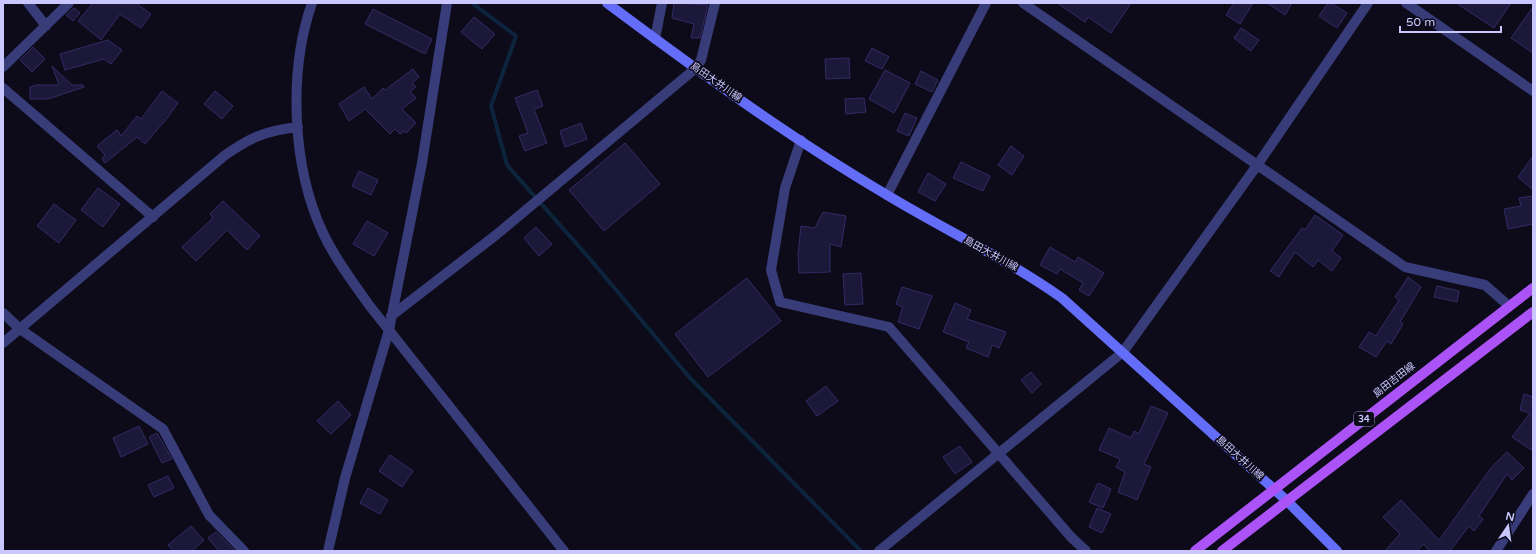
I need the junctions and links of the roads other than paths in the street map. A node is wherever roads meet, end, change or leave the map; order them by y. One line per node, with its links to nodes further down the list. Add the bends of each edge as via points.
1 (28, 3): 12 (street)
2 (69, 3): 12 (street)
3 (312, 3): 18 (street, via 298,70)
4 (447, 3): 27 (street, via 422,163)
5 (607, 3): 13 (main road, 島田大井川線)
6 (662, 3): 13 (street)
7 (714, 3): 15 (street, via 701,60)
8 (986, 3): 21 (street)
9 (1023, 3): 20 (street)
10 (1368, 3): 20 (street)
11 (1406, 3): 17 (street)
12 (46, 26): 14 (street)
13 (655, 38): 15 (main road, 島田大井川線)
14 (3, 68)
15 (696, 68): 19 (main road, 島田大井川線); 27 (street, via 496,235)
16 (3, 88): 22 (street)
17 (1533, 91)
18 (298, 127): 22 (street, via 262,134 243,142); 29 (street, via 312,203 323,233 344,270)
19 (801, 140): 21 (main road, 島田大井川線); 32 (street, via 785,188 771,270 780,302 889,327)
20 (1258, 164): 24 (street, via 1405,267 1485,285); 31 (street)
21 (886, 195): 31 (main road, 島田大井川線, via 1032,276 1062,298)
22 (153, 217): 28 (street)
23 (1533, 288): 24 (main road, 島田吉田線 / 34)
24 (1509, 306): 33 (main road, 島田吉田線 / 34)
25 (1533, 312): 35 (main road, 34)
26 (3, 313): 28 (street)
27 (391, 316): 29 (street)
28 (20, 329): 30 (street); 36 (street, via 163,429 209,515)
29 (388, 330): 37 (street, via 345,478); 38 (street)
30 (3, 343)
31 (1123, 352): 32 (street); 33 (main road, 島田大井川線)
32 (998, 454): 39 (street); 40 (street)
33 (1274, 489): 35 (main road, 島田大井川線); 41 (main road, 島田吉田線 / 34)
34 (1533, 494): 44 (street)
35 (1286, 500): 42 (main road, 34); 43 (main road, 島田大井川線)
36 (244, 551)
37 (328, 551)
38 (564, 551)
39 (879, 551)
40 (1086, 551)
41 (1195, 551)
42 (1222, 551)
43 (1337, 551)
44 (1496, 551)

